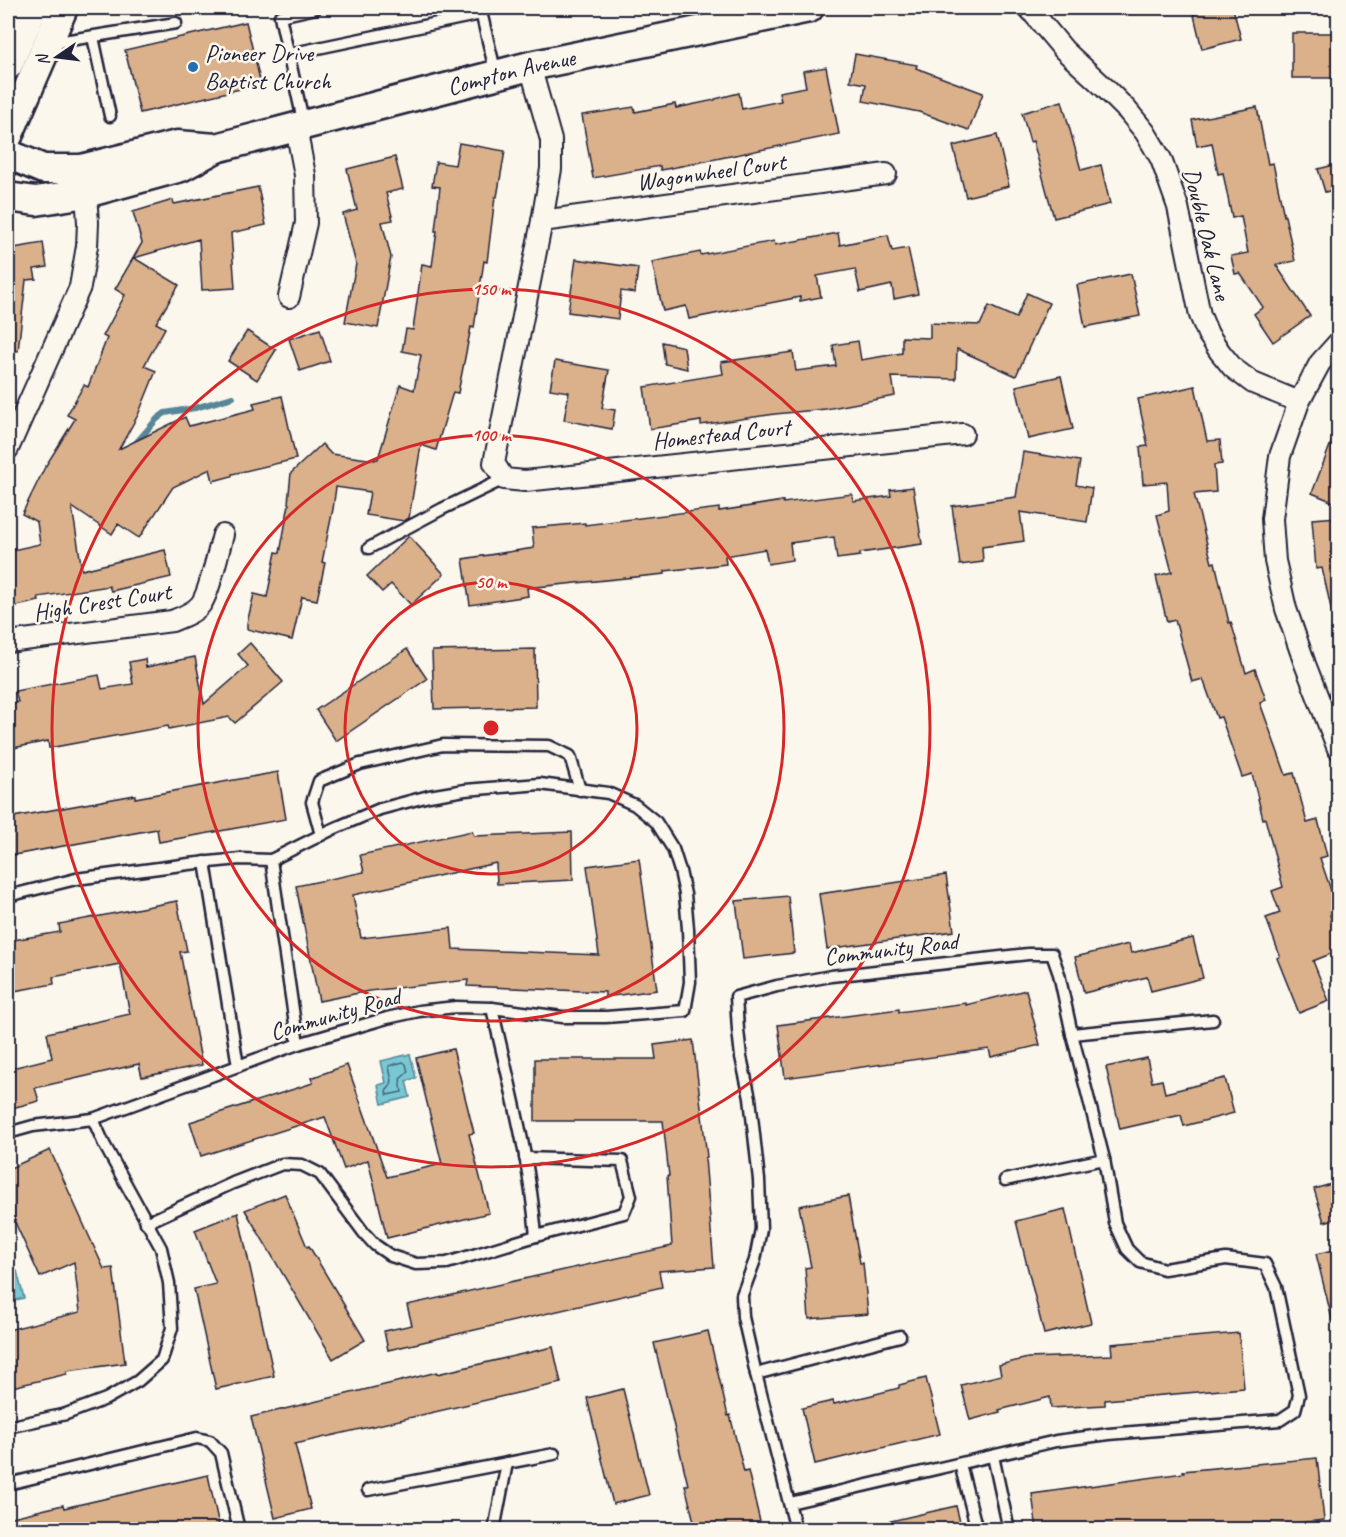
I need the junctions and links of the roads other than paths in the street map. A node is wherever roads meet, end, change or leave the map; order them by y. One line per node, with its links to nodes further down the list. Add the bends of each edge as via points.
1 (33, 8): 12 (street)
2 (63, 8): 10 (street)
3 (316, 8): 11 (lane, via 280,16)
4 (808, 8): 7 (street, Compton Avenue)
5 (1029, 8): 26 (street, Double Oak Lane, via 1065,50 1127,110 1161,159 1178,207 1200,315 1220,352 1253,383)
6 (481, 11): 11 (lane); 14 (lane)
7 (767, 12): 13 (street, Compton Avenue)
8 (176, 23): 9 (lane)
9 (93, 37): 10 (lane); 15 (lane)
10 (48, 44): 17 (street)
11 (289, 54): 16 (lane)
12 (8, 65)
13 (530, 66): 14 (street, Compton Avenue); 23 (street, via 551,140 551,169)
14 (496, 75): 16 (street, Compton Avenue)
15 (110, 116)
16 (300, 127): 18 (street, Compton Avenue); 24 (street, via 306,223)
17 (8, 136)
18 (216, 148): 19 (street, Compton Avenue, via 177,145 81,169 44,169); 21 (street, Compton Avenue, via 181,167)
19 (8, 154)
20 (886, 174): 23 (street, Wagonwheel Court)
21 (86, 193): 22 (street, Compton Avenue, via 36,201); 28 (street, via 87,246 80,287)
22 (8, 197)
23 (542, 220): 29 (street)
24 (289, 297)
25 (1338, 343): 26 (street, via 1320,363)
26 (1299, 402): 33 (street, via 1280,456 1272,519 1275,561 1286,609)
27 (963, 434): 29 (street, Homestead Court, via 525,481)
28 (8, 449)
29 (499, 471): 31 (lane, via 442,509)
30 (223, 535): 32 (street, High Crest Court, via 208,589 201,604 189,614 172,621)
31 (369, 548)
32 (8, 642)
33 (1338, 749)
34 (580, 790): 35 (lane, via 540,784 429,796 380,809); 35 (lane, via 570,756 549,746 443,744 360,764 319,781 312,802); 39 (lane, Community Road, via 608,793 635,805 656,822 674,849 685,894 688,929 690,982 685,1011 562,1017)
35 (321, 835): 36 (lane)
36 (271, 860): 37 (lane); 42 (lane)
37 (205, 862): 38 (lane, via 76,879); 43 (lane)
38 (8, 897)
39 (492, 1008): 42 (lane, Community Road, via 419,1011); 46 (lane)
40 (1213, 1020): 41 (lane)
41 (1072, 1034): 47 (lane); 52 (lane, Community Road, via 1052,954 831,976 736,997 762,1229 742,1295)
42 (298, 1044): 43 (lane, Community Road)
43 (238, 1066): 44 (lane, Community Road)
44 (93, 1119): 45 (lane, Community Road); 49 (lane)
45 (8, 1133)
46 (525, 1158): 50 (lane); 50 (lane, via 622,1161 631,1196 624,1213)
47 (1104, 1158): 48 (lane); 55 (lane, via 1115,1223 1127,1249 1140,1262 1164,1269 1226,1259 1265,1264 1276,1287 1299,1395 1295,1410 1280,1420 1109,1434)
48 (1005, 1180)
49 (147, 1222): 50 (lane, via 282,1164 302,1166 320,1174 375,1245 391,1256 416,1264 447,1263); 53 (lane, via 161,1248 169,1283 172,1328 162,1360 138,1381 106,1399 66,1414)
50 (536, 1236)
51 (900, 1336): 52 (lane)
52 (756, 1374): 60 (lane)
53 (8, 1426)
54 (554, 1454): 56 (lane)
55 (993, 1456): 57 (lane); 65 (lane)
56 (507, 1463): 59 (lane); 62 (lane)
57 (960, 1464): 60 (lane); 64 (lane)
58 (8, 1484): 61 (lane, via 197,1438 210,1441 222,1454)
59 (368, 1490)
60 (790, 1503): 63 (lane)
61 (239, 1530)
62 (494, 1530)
63 (796, 1530)
64 (977, 1530)
65 (1009, 1530)

